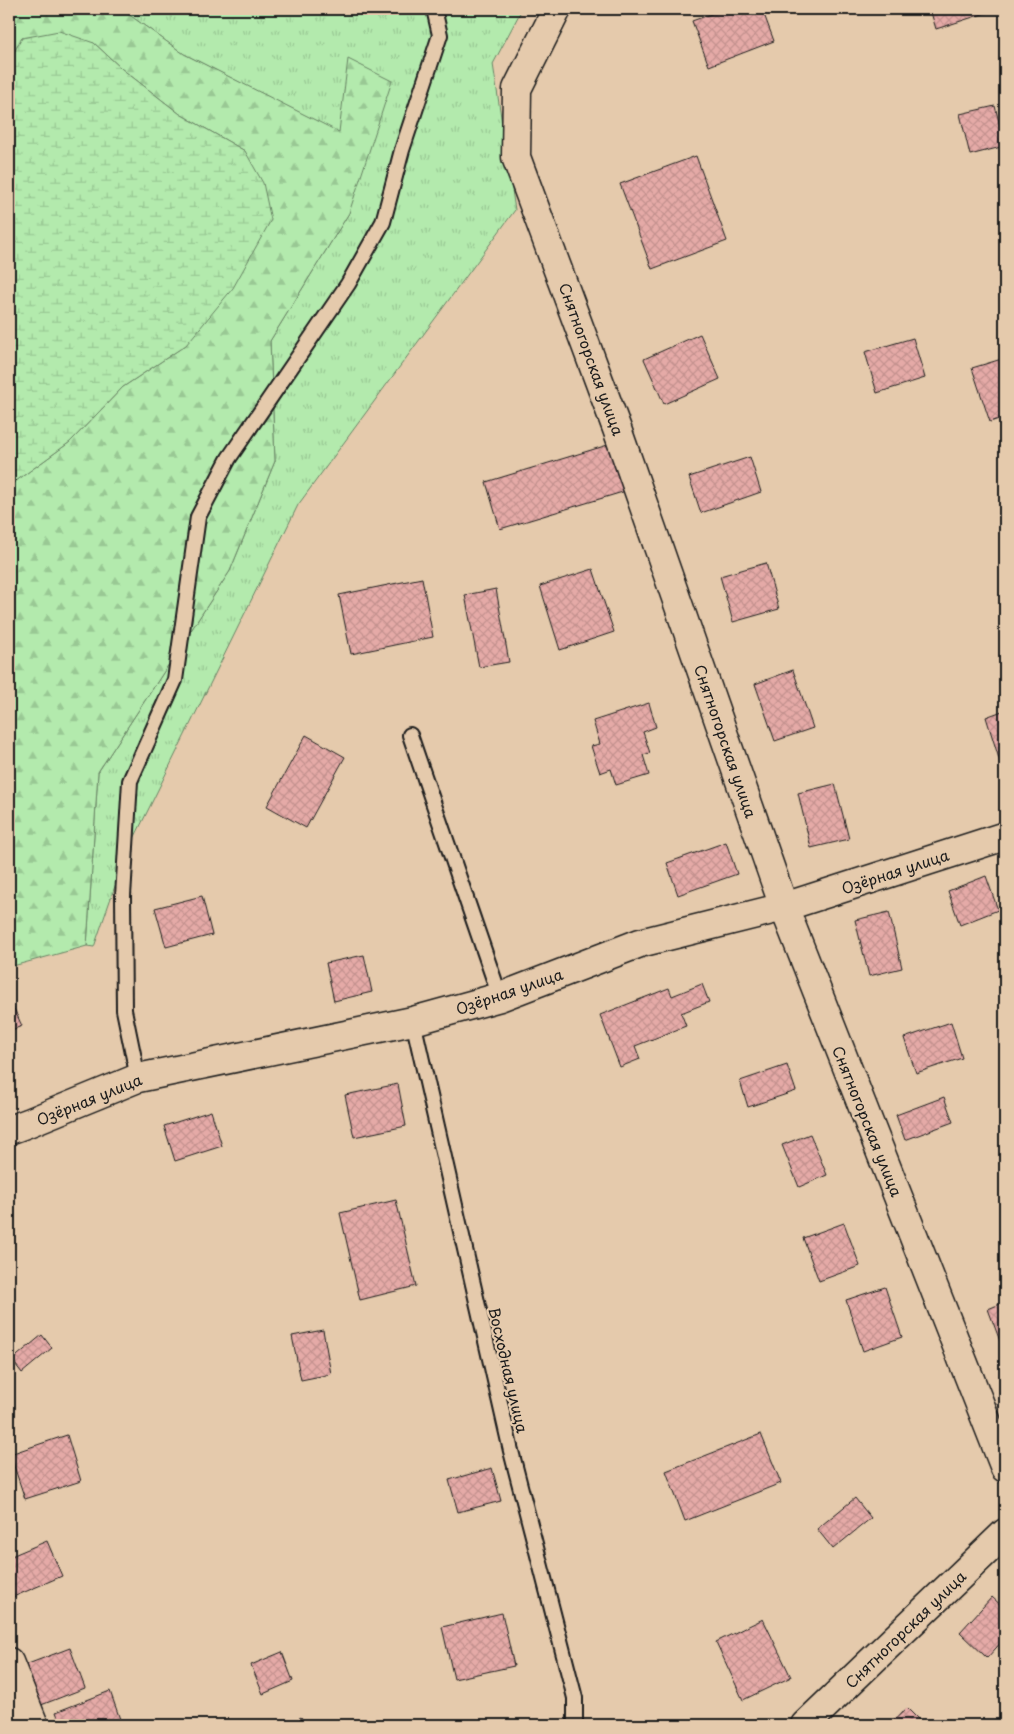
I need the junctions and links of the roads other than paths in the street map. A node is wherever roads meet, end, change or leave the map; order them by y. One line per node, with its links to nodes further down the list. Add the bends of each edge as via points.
1 (434, 9): 8 (lane, via 440,35 402,150 383,222 348,284 229,458 198,517 176,680 130,781 123,896 124,1010)
2 (556, 9): 5 (street, Снятногорская улица, via 517,89 516,158 617,429)
3 (410, 735): 6 (lane)
4 (1005, 836): 5 (street, Озёрная улица)
5 (784, 907): 6 (street, Озёрная улица, via 640,943); 10 (street, Снятногорская улица)
6 (500, 997): 7 (street, Озёрная улица)
7 (413, 1021): 8 (street, Озёрная улица); 14 (lane, Восходная улица, via 510,1452 575,1698)
8 (138, 1078): 9 (street, Озёрная улица)
9 (9, 1130)
10 (1005, 1468)
11 (1005, 1533): 15 (street, Снятногорская улица)
12 (9, 1662): 13 (street)
13 (34, 1725)
14 (575, 1725)
15 (805, 1725)

